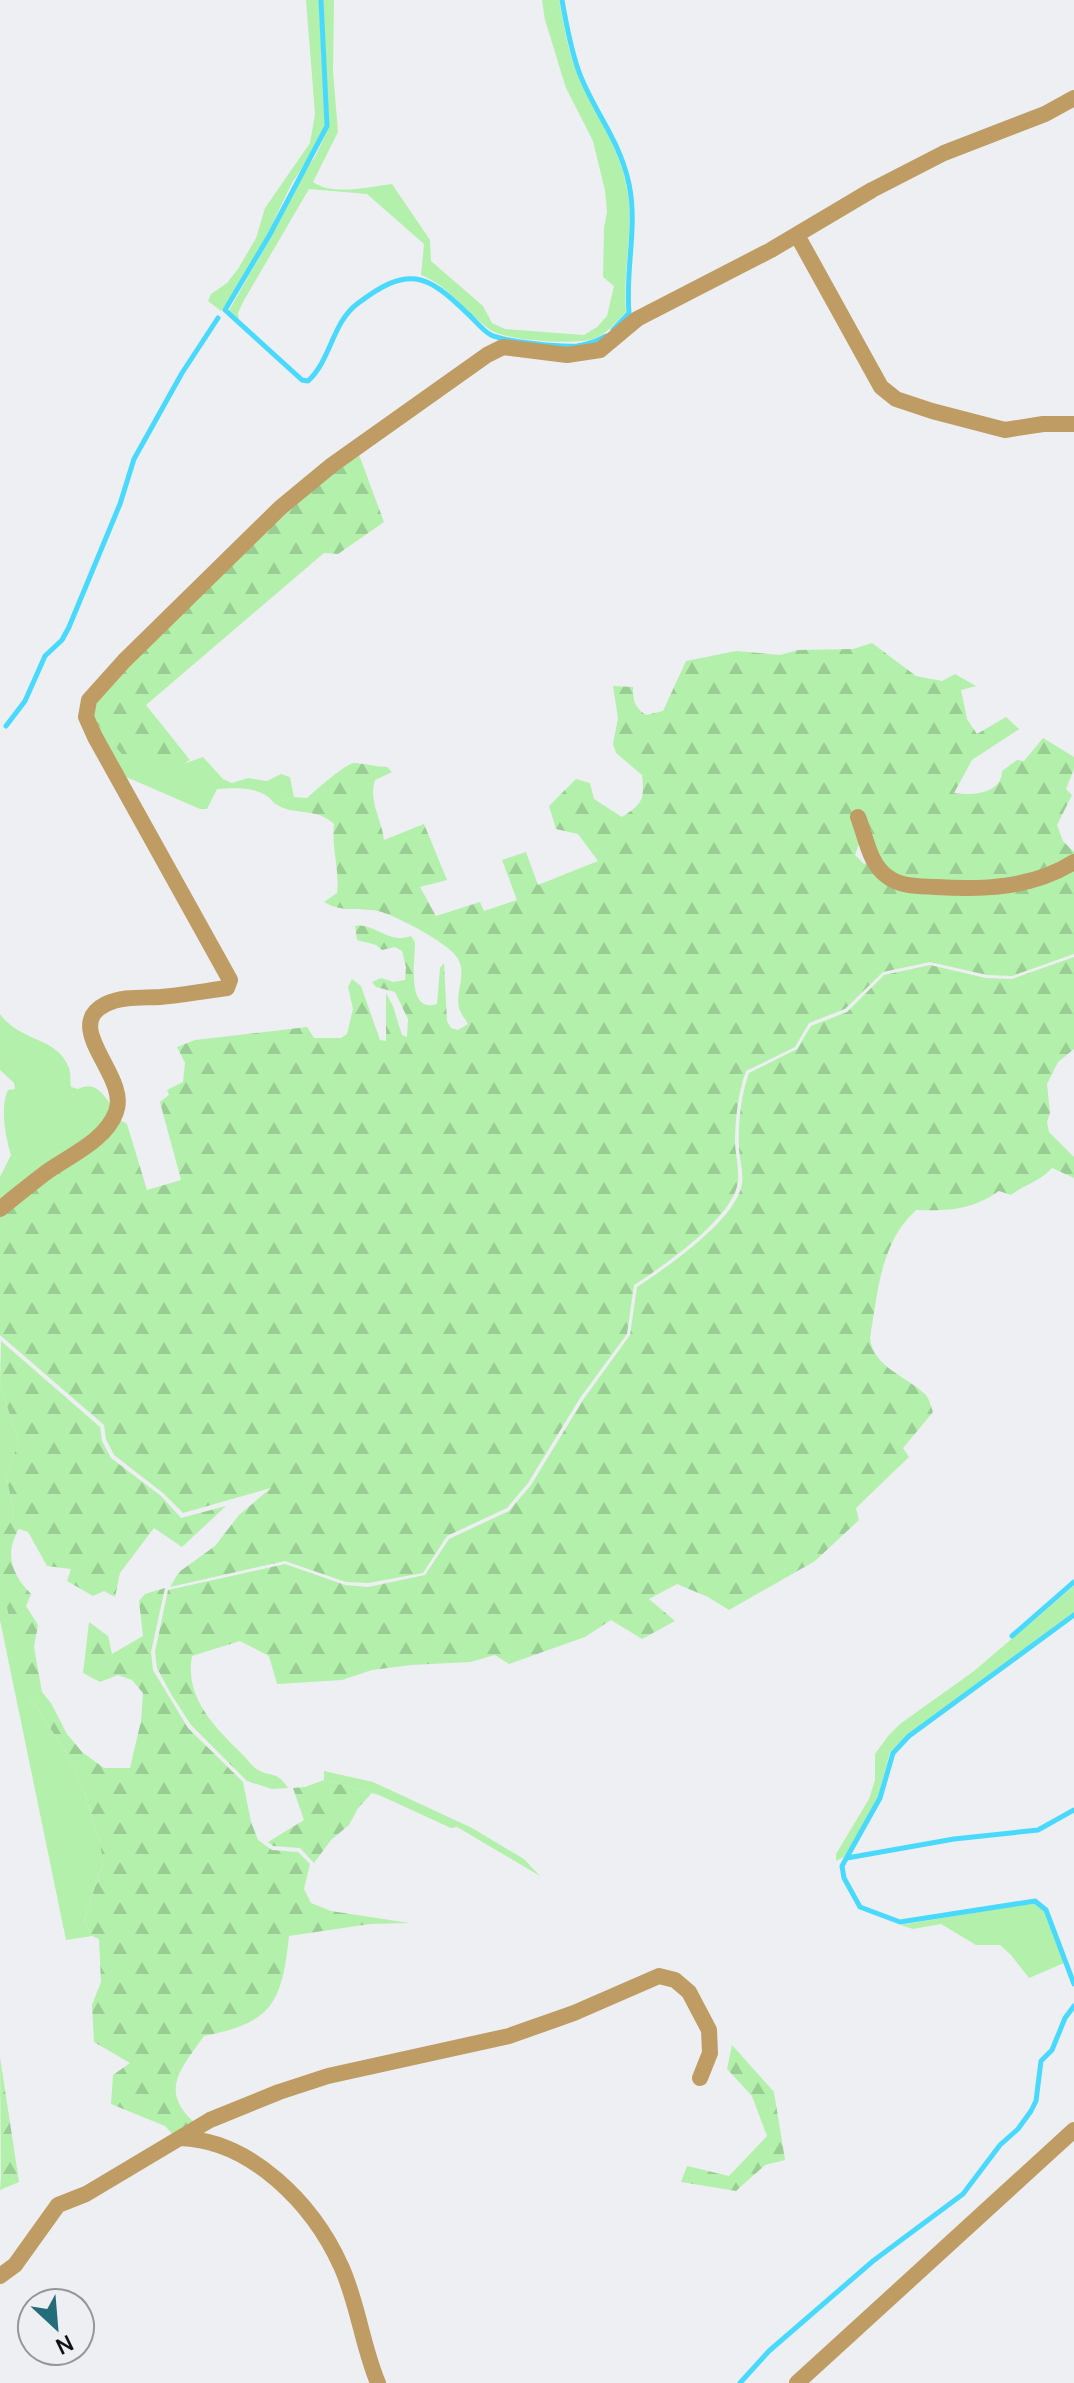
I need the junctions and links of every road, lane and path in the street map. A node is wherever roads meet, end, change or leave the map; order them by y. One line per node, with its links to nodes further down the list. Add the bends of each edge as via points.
1 (1074, 98): 2 (street, via 944,153)
2 (797, 235): 3 (street, via 881,387 896,399 1005,430); 6 (street, via 637,319 600,350 567,355 503,347 487,355 280,508 89,700 86,717 95,737 230,980 227,988 135,998 106,1004 94,1014 91,1041 117,1087 115,1115 82,1149)
3 (1074, 424)
4 (858, 817): 5 (street, via 874,862 904,885 1014,885)
5 (1074, 862)
6 (0, 1209)
7 (700, 2078): 9 (street, via 710,2053 709,2030 689,1992 659,1976 509,2036 279,2092)
8 (1074, 2130): 13 (street)
9 (177, 2138): 10 (street, via 86,2194 58,2205); 12 (street, via 201,2139 233,2152 263,2169 306,2209 342,2266)
10 (8, 2264): 11 (street)
11 (0, 2276)
12 (378, 2383)
13 (797, 2383)

